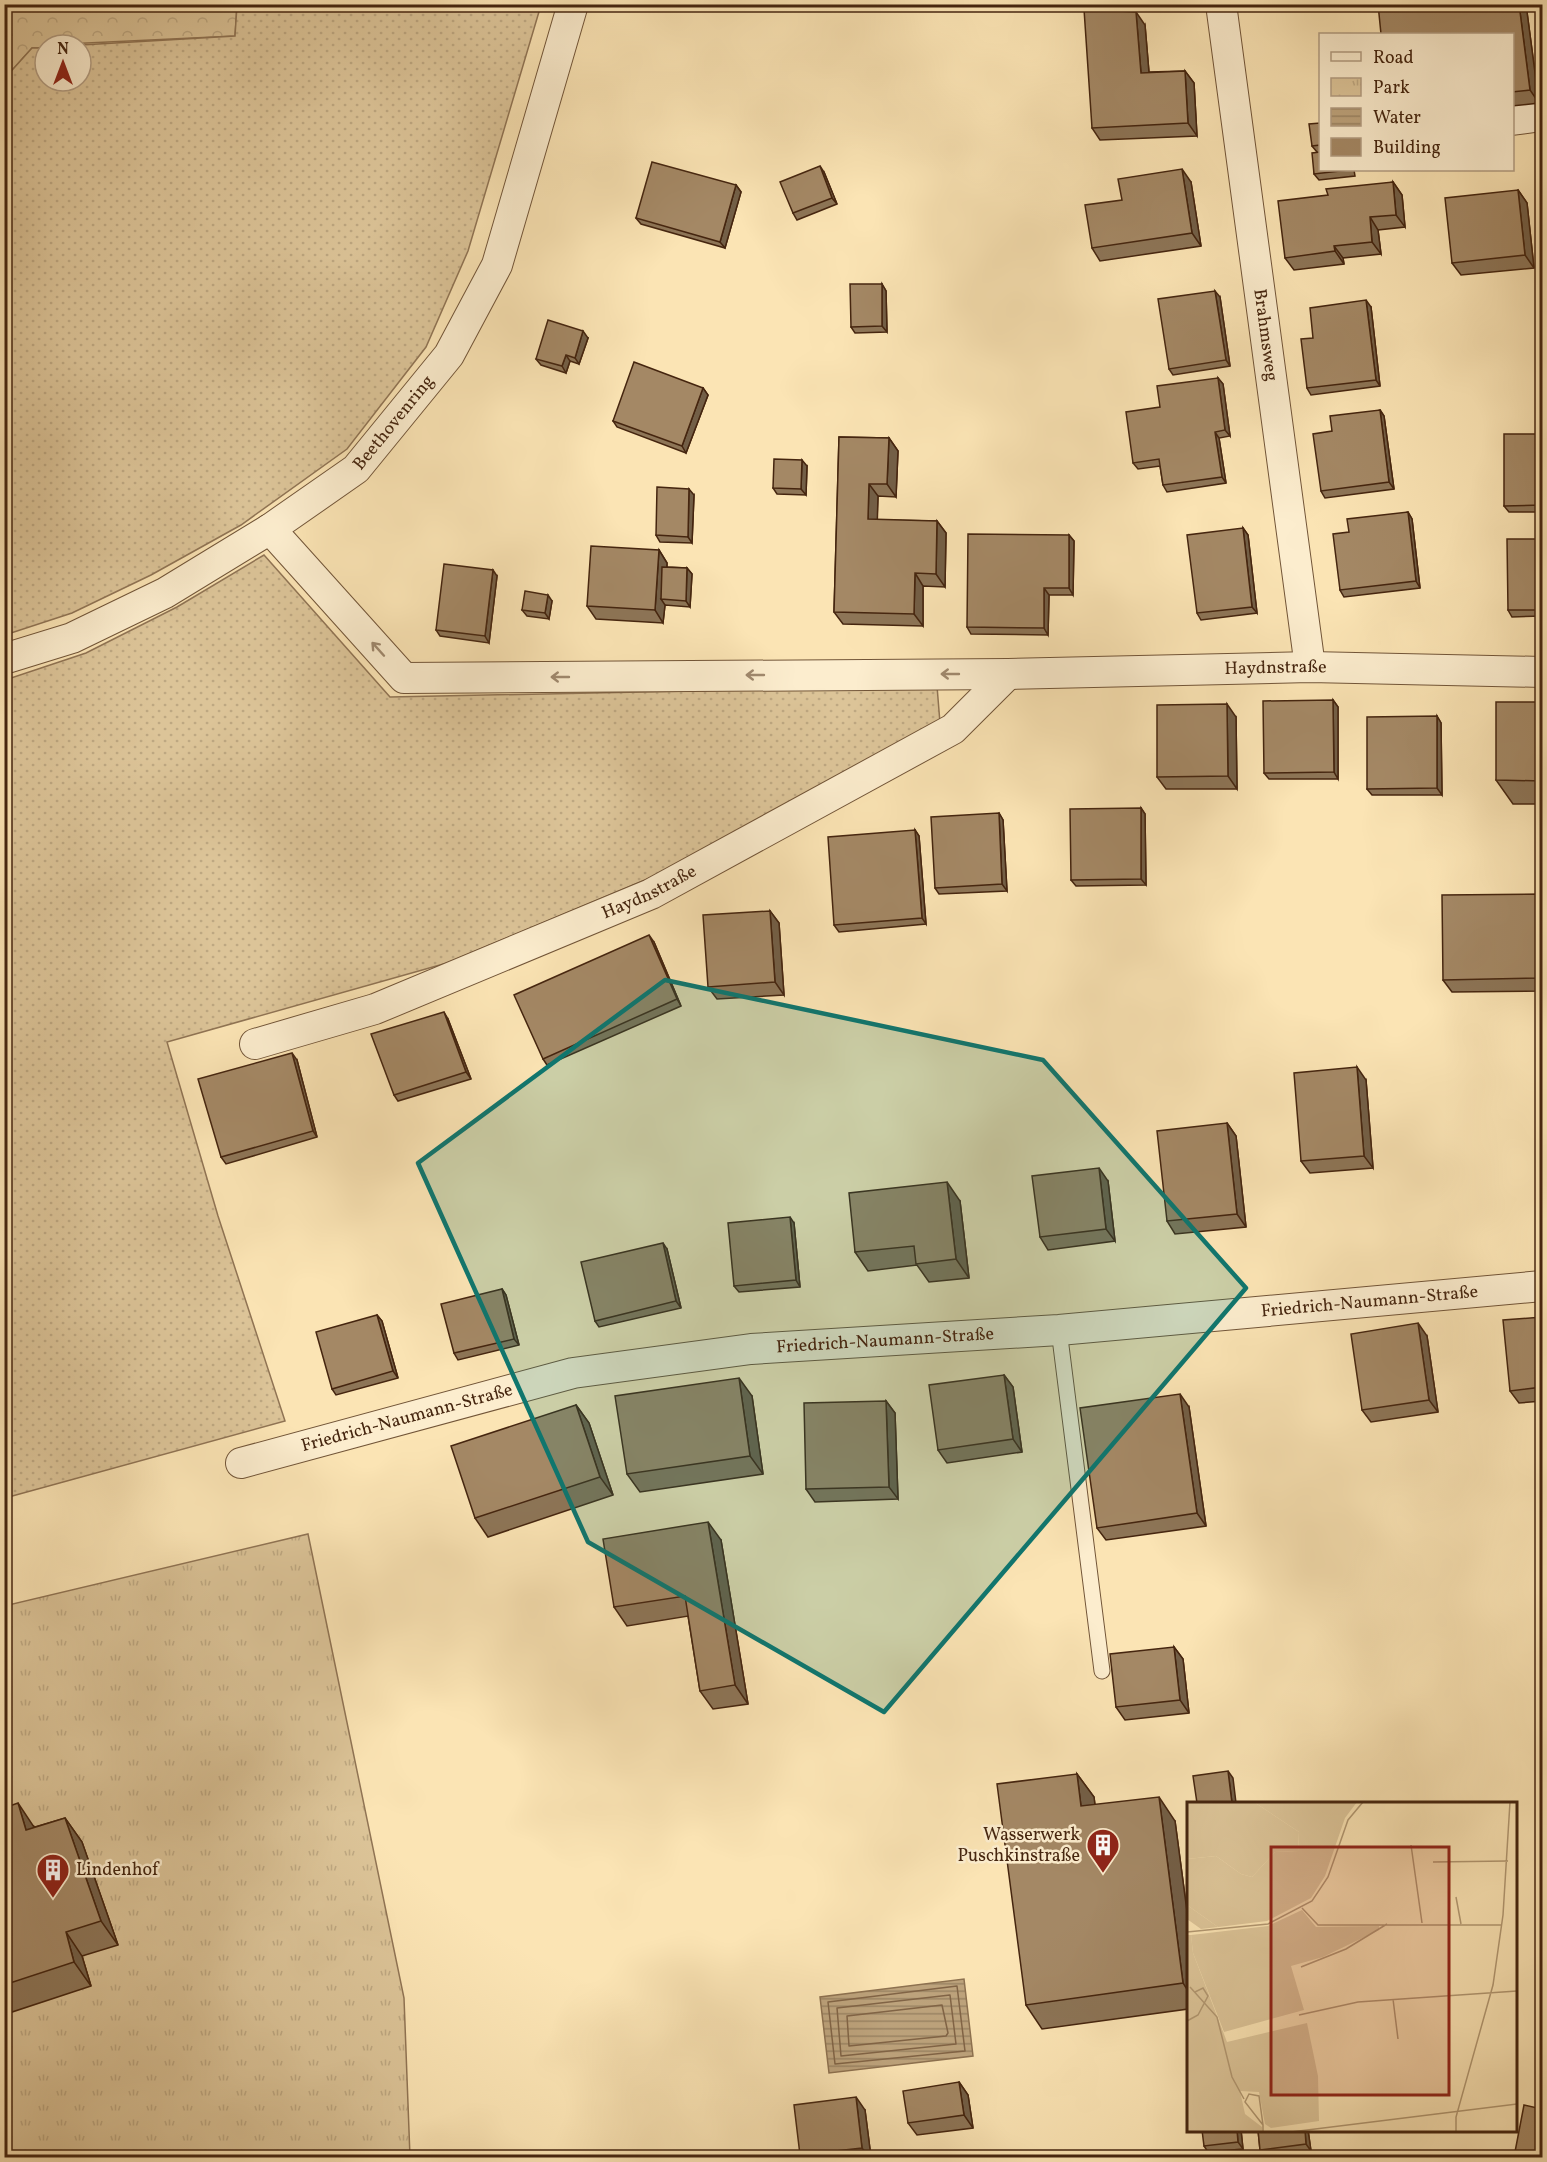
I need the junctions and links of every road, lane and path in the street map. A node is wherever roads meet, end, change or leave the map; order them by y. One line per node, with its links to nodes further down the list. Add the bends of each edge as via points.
1 (573, 4): 5 (street, Beethovenring, via 496,265 449,355 356,469)
2 (1221, 4): 7 (street, Brahmsweg)
3 (1542, 116): 4 (street)
4 (1514, 120)
5 (270, 529): 6 (street, Beethovenring, via 165,593 72,638); 9 (street, Haydnstraße, one-way to 5, via 404,678)
6 (4, 659)
7 (1310, 667): 8 (street, Haydnstraße); 9 (street, Haydnstraße)
8 (1542, 672)
9 (1008, 674): 10 (street, Haydnstraße, via 953,729 651,894 375,1009)
10 (255, 1044)
11 (1542, 1286): 12 (street, Friedrich-Naumann-Straße)
12 (1059, 1330): 13 (street, Friedrich-Naumann-Straße, via 751,1349 573,1372); 14 (lane)
13 (241, 1463)
14 (1102, 1671)

